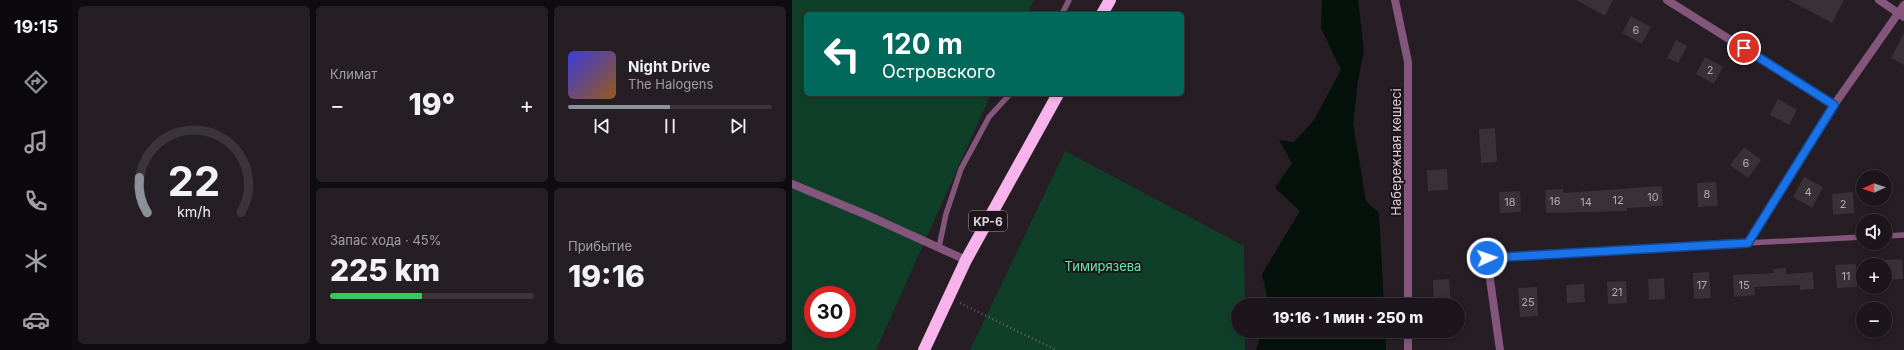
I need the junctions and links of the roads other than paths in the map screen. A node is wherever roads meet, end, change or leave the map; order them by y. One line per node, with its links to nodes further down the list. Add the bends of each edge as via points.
1 (1069, 0): 7 (lane)
2 (1110, 0): 8 (highway)
3 (1395, 0): 21 (street, Набережная көшесі, via 1408,62)
4 (1667, 0): 12 (street)
5 (1879, 0): 9 (street)
6 (1904, 5): 9 (street)
7 (1063, 12)
8 (1103, 12)
9 (1901, 15): 12 (street)
10 (1008, 96): 19 (lane, via 989,117 961,169 946,214)
11 (1057, 96): 20 (highway, KP-6)
12 (1834, 105): 18 (street)
13 (794, 185): 14 (street); 19 (street)
14 (792, 194)
15 (1904, 234): 16 (lane)
16 (1892, 235)
17 (1856, 237): 18 (lane)
18 (1748, 243): 25 (street, via 1487,258)
19 (939, 247): 20 (street)
20 (966, 260): 23 (highway, KP-6)
21 (1408, 298)
22 (1408, 338): 24 (street)
23 (924, 350)
24 (1408, 350)
25 (1500, 350)

